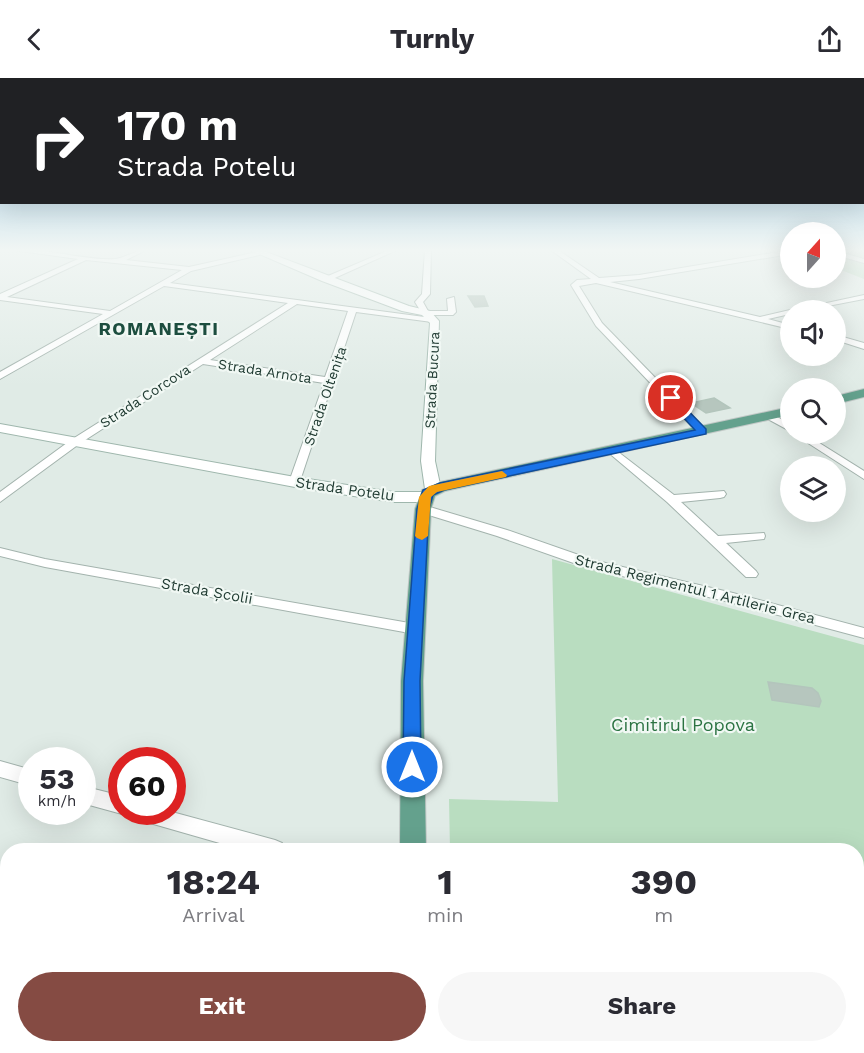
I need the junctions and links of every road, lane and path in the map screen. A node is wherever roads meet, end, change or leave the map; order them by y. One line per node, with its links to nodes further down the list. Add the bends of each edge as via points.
1 (142, 296): 13 (street)
2 (247, 296): 11 (street)
3 (370, 296): 15 (street)
4 (425, 296): 15 (street, via 419,302)
5 (581, 296): 31 (street, via 599,324)
6 (659, 296): 16 (street)
7 (0, 297): 13 (street)
8 (864, 297): 10 (street)
9 (451, 299): 15 (street, Strada Bucura, via 452,312)
10 (846, 301)
11 (295, 302): 12 (street); 20 (street, Strada Corcova)
12 (353, 309): 15 (street); 24 (street, Strada Oltenița)
13 (111, 313): 22 (street)
14 (780, 314): 16 (street)
15 (429, 316): 39 (street, Strada Bucura, via 435,323)
16 (757, 319): 17 (street)
17 (780, 325)
18 (846, 341): 19 (street)
19 (864, 346)
20 (200, 361): 24 (street, Strada Arnota); 32 (street, Strada Corcova)
21 (0, 368): 22 (street)
22 (11, 369): 23 (street)
23 (0, 376)
24 (330, 381): 36 (street, Strada Oltenița)
25 (864, 393): 26 (main road)
26 (846, 398)
27 (780, 414): 28 (main road, Strada Potelu)
28 (770, 416): 29 (street); 31 (main road, Strada Potelu)
29 (780, 422)
30 (0, 428): 32 (street, Strada Potelu)
31 (702, 431): 34 (main road, Strada Potelu)
32 (75, 442): 36 (street, Strada Potelu); 38 (street, Strada Corcova)
33 (814, 444): 35 (street)
34 (613, 451): 39 (main road, Strada Potelu); 40 (street)
35 (864, 476)
36 (295, 482): 39 (street, Strada Potelu, via 393,497)
37 (720, 494): 40 (street)
38 (0, 498)
39 (427, 498): 45 (main road, Strada Bucura); 46 (street, Strada Regimentul 1 Artilerie Grea, via 502,532 590,564)
40 (671, 499): 42 (street)
41 (759, 536): 42 (street)
42 (715, 540): 44 (street)
43 (0, 552): 45 (street, Strada Școlii)
44 (751, 574)
45 (415, 628): 51 (main road, Strada Bucura)
46 (864, 633)
47 (0, 769): 48 (street)
48 (18, 774)
49 (186, 824): 50 (street)
50 (251, 843)
51 (413, 843)

